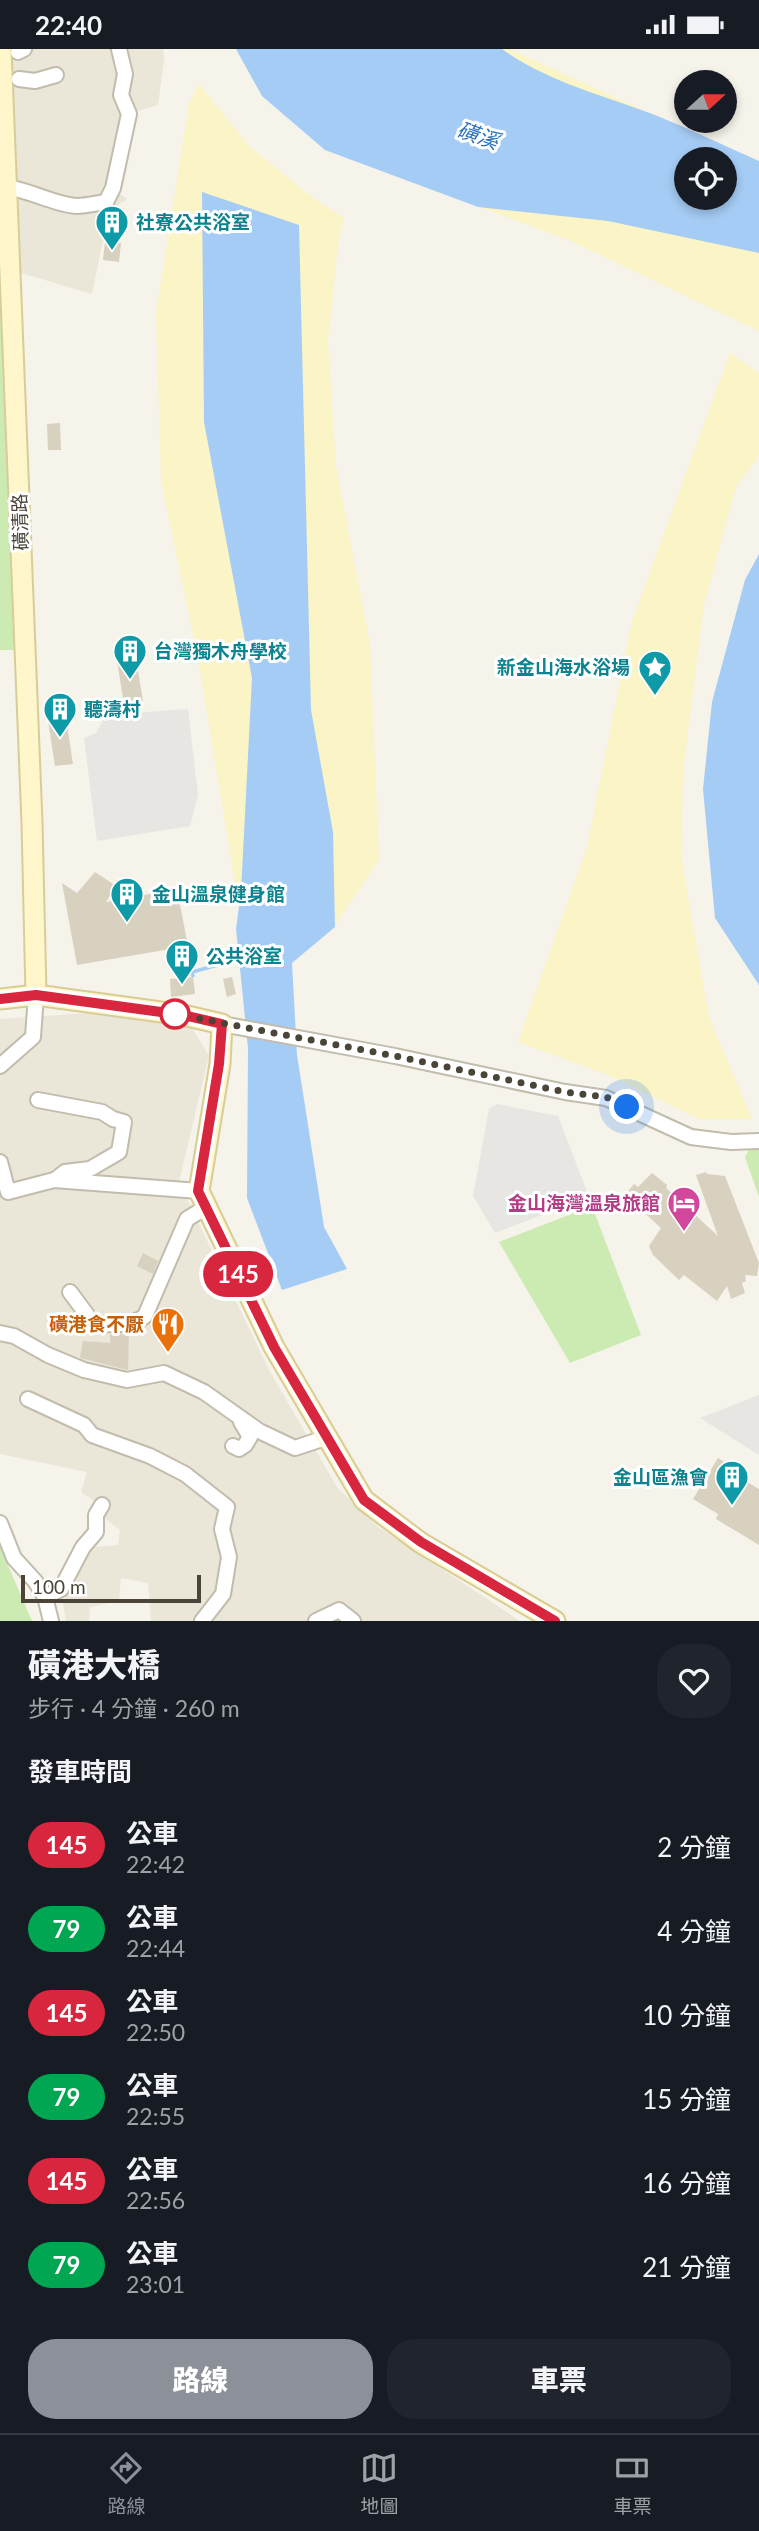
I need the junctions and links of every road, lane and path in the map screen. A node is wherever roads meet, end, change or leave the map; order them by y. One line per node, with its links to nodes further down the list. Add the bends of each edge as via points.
1 (119, 49): 6 (street, via 125,74 121,95 129,114 106,202 76,206)
2 (15, 50): 5 (street, 磺清路)
3 (56, 75): 4 (street, via 35,81)
4 (19, 79)
5 (3, 141): 6 (street, 磺清路)
6 (6, 187): 7 (street, 磺清路)
7 (36, 995): 8 (street); 9 (street); 10 (street, via 33,1037)
8 (0, 999)
9 (222, 1024): 12 (street, via 606,1097 691,1137); 15 (street)
10 (0, 1066)
11 (38, 1100): 14 (street, via 102,1112 124,1122 120,1152 90,1169 65,1172)
12 (759, 1141)
13 (0, 1162): 14 (street, via 8,1192)
14 (54, 1180): 15 (street)
15 (202, 1199): 16 (street, via 187,1219 140,1320 93,1323); 20 (street, via 274,1347)
16 (69, 1292)
17 (0, 1333): 19 (street, via 84,1370 127,1380 164,1373 204,1392)
18 (28, 1399): 26 (street, via 84,1425 92,1435 185,1474 227,1507 222,1529 229,1557 223,1594)
19 (238, 1418): 20 (street, via 295,1448); 21 (street, via 250,1437 239,1449)
20 (326, 1438): 29 (street, via 364,1500 421,1542)
21 (233, 1446)
22 (102, 1505): 24 (street, via 96,1515 96,1531 61,1589)
23 (0, 1523): 24 (street, via 14,1558)
24 (45, 1597): 25 (street)
25 (51, 1621)
26 (201, 1621)
27 (316, 1621): 28 (street, via 339,1610)
28 (353, 1621)
29 (555, 1621)

